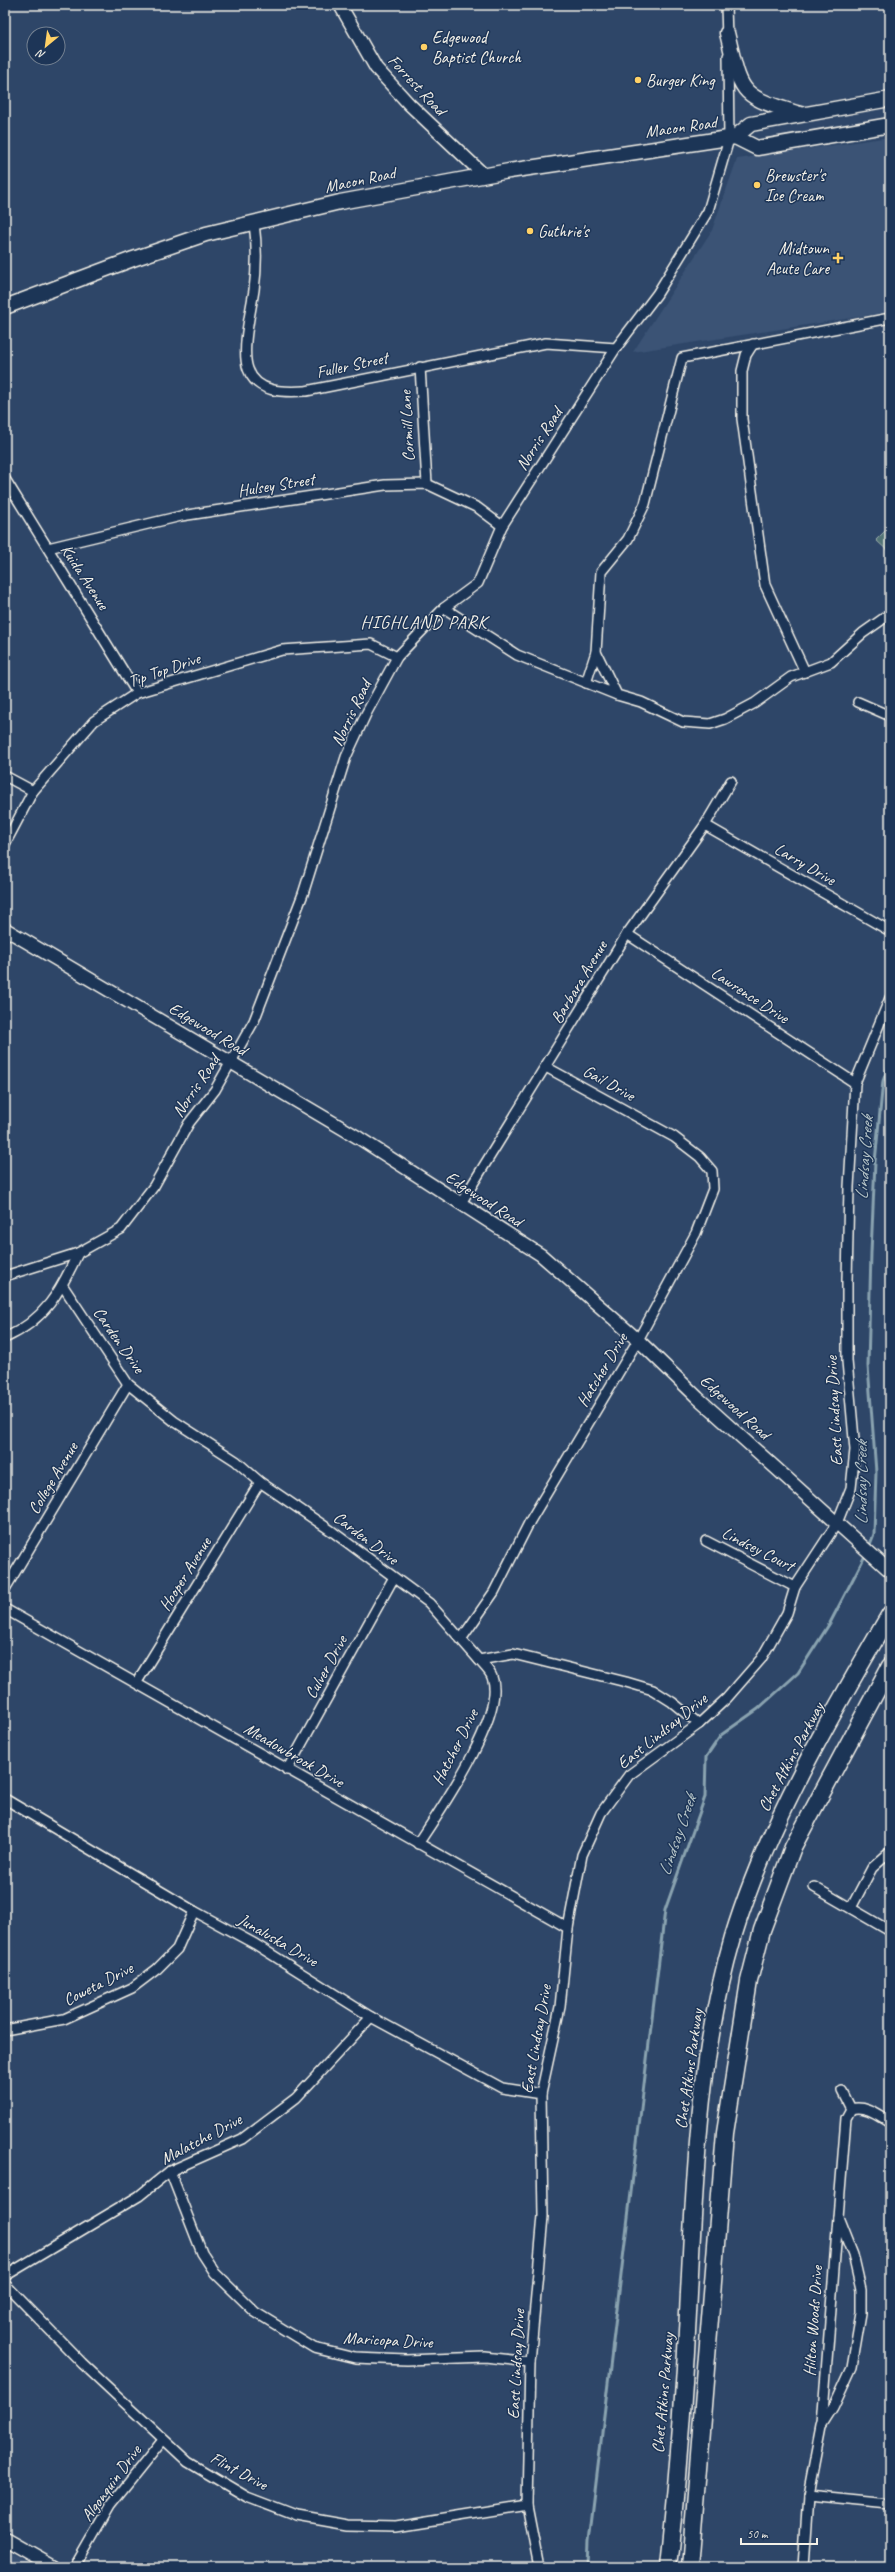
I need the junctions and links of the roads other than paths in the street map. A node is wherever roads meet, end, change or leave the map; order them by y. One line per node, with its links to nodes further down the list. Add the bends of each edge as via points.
1 (340, 5): 8 (street, Forrest Road, via 376,68 409,104)
2 (726, 5): 3 (street, Norris Road)
3 (727, 33): 5 (main road, via 744,89 753,98); 7 (street, Norris Road)
4 (890, 99): 5 (main road, Macon Road)
5 (804, 115): 7 (main road, Macon Road, via 750,124)
6 (890, 125): 7 (main road, Macon Road, via 757,148)
7 (732, 138): 8 (main road, Macon Road); 13 (street, Norris Road, via 708,211 657,294)
8 (484, 175): 9 (main road, Macon Road, via 340,202)
9 (254, 223): 10 (main road, Macon Road, via 206,234 133,258); 14 (street, Fuller Street, via 255,283 246,350 248,369 260,384 277,392 306,391)
10 (5, 307)
11 (890, 318): 12 (street)
12 (753, 344): 21 (street, via 682,358 644,504 628,539 601,572); 23 (street, via 746,355 742,371 742,419 765,585)
13 (616, 348): 14 (street, Fuller Street, via 546,343); 17 (street, Norris Road)
14 (420, 367): 16 (street, Cormill Lane)
15 (5, 479): 18 (street, Kuida Avenue)
16 (427, 484): 17 (street, Hulsey Street, via 478,508); 18 (street, Hulsey Street, via 385,485 181,516)
17 (502, 526): 19 (street, Norris Road, via 478,583)
18 (48, 548): 25 (street, Kuida Avenue)
19 (444, 608): 22 (street, Norris Road); 24 (street, via 517,655)
20 (890, 614): 23 (street, via 863,633 831,662)
21 (596, 652): 24 (street); 26 (street)
22 (397, 657): 25 (street, Tip Top Drive, via 371,644 282,650); 38 (street, Norris Road, via 346,757 303,894 254,1021)
23 (805, 672): 26 (street, via 790,677 755,703 710,724 683,722 641,702)
24 (586, 683): 26 (street)
25 (137, 693): 31 (street, Tip Top Drive, via 94,721)
26 (616, 695)
27 (858, 702): 28 (street)
28 (890, 716)
29 (5, 776): 31 (street)
30 (731, 781): 32 (street, Barbara Avenue)
31 (33, 791): 33 (street, Tip Top Drive)
32 (705, 825): 35 (street, Larry Drive); 36 (street, Barbara Avenue)
33 (5, 844)
34 (5, 929): 38 (street, Edgewood Road)
35 (890, 931)
36 (627, 934): 39 (street, Barbara Avenue); 40 (street, Lawrence Drive)
37 (890, 998): 40 (street, East Lindsay Drive)
38 (231, 1063): 42 (street, Edgewood Road, via 359,1138); 43 (street, Norris Road, via 215,1090 189,1123 154,1186 121,1229)
39 (546, 1067): 41 (street, Gail Drive); 42 (street, Barbara Avenue)
40 (855, 1083): 50 (street, East Lindsay Drive, via 849,1187 847,1361 855,1450 851,1488)
41 (657, 1127): 47 (street, Hatcher Drive, via 700,1157 712,1171 713,1189 696,1234)
42 (461, 1204): 47 (street, Edgewood Road, via 540,1255)
43 (78, 1253): 44 (street, Norris Road); 45 (street)
44 (5, 1276)
45 (63, 1286): 46 (street, via 49,1307 25,1329); 48 (street, Carden Drive)
46 (5, 1338)
47 (638, 1340): 50 (street, Edgewood Road, via 698,1398); 58 (street, Hatcher Drive, via 530,1521 494,1592)
48 (128, 1384): 49 (street, Carden Drive, via 174,1421 236,1461); 55 (street, College Avenue)
49 (260, 1482): 53 (street, Carden Drive, via 333,1532); 61 (street, Hooper Avenue)
50 (837, 1523): 52 (street, Edgewood Road); 54 (street, East Lindsay Drive)
51 (706, 1541): 54 (street, Lindsey Court)
52 (889, 1571)
53 (393, 1579): 58 (street, Carden Drive, via 429,1603); 63 (street, Culver Drive)
54 (795, 1587): 62 (street, East Lindsay Drive, via 787,1612 761,1659 727,1698)
55 (5, 1588)
56 (5, 1609): 61 (street, Meadowbrook Drive)
57 (888, 1617): 92 (highway, Chet Atkins Parkway, via 772,1834 735,1931 720,1992 702,2090 687,2336)
58 (462, 1638): 59 (street, Carden Drive)
59 (479, 1660): 62 (street, via 513,1654 626,1682 653,1690); 65 (street, Hatcher Drive, via 492,1677 493,1706 469,1762)
60 (890, 1666): 93 (highway, via 793,1847 762,1930 749,1981 725,2133)
61 (137, 1682): 63 (street, Meadowbrook Drive)
62 (699, 1724): 70 (street, East Lindsay Drive, via 629,1775 601,1813 582,1856)
63 (287, 1770): 65 (street, Meadowbrook Drive)
64 (5, 1799): 69 (street, Junaluska Drive)
65 (418, 1844): 70 (street, Meadowbrook Drive)
66 (890, 1852): 68 (street, via 872,1868)
67 (814, 1887): 68 (street)
68 (851, 1908): 71 (street)
69 (194, 1911): 72 (street, Junaluska Drive, via 268,1952); 73 (street, Coweta Drive, via 178,1949 132,1988 64,2019)
70 (568, 1928): 75 (street, East Lindsay Drive, via 560,2007)
71 (890, 1931)
72 (371, 2017): 75 (street, Junaluska Drive, via 502,2088); 78 (street, Malatche Drive, via 296,2098 242,2139)
73 (5, 2030)
74 (842, 2091): 76 (street)
75 (541, 2094): 82 (street, East Lindsay Drive, via 543,2216)
76 (851, 2109): 77 (street, via 869,2110); 79 (street, Hilton Woods Drive, via 846,2118)
77 (890, 2122)
78 (170, 2171): 80 (street, Malatche Drive, via 139,2196); 82 (street, Maricopa Drive, via 202,2253 215,2273 255,2312 314,2348 355,2358 407,2360 485,2357)
79 (838, 2217): 83 (street, Hilton Woods Drive); 83 (street, Hilton Woods Drive, via 853,2255 861,2290 861,2314 852,2367)
80 (5, 2276)
81 (5, 2284): 84 (street, Flint Drive, via 82,2364)
82 (530, 2362): 87 (street, East Lindsay Drive)
83 (821, 2427): 85 (street, Hilton Woods Drive)
84 (163, 2440): 87 (street, Flint Drive, via 188,2462 248,2497 297,2516 348,2525 396,2526); 90 (street, Algonquin Drive, via 110,2506)
85 (808, 2495): 86 (street); 94 (street, Hilton Woods Drive)
86 (890, 2503)
87 (527, 2505): 91 (street, East Lindsay Drive)
88 (5, 2540): 89 (street)
89 (54, 2567)
90 (75, 2567)
91 (539, 2567)
92 (668, 2567)
93 (690, 2567)
94 (803, 2567)

